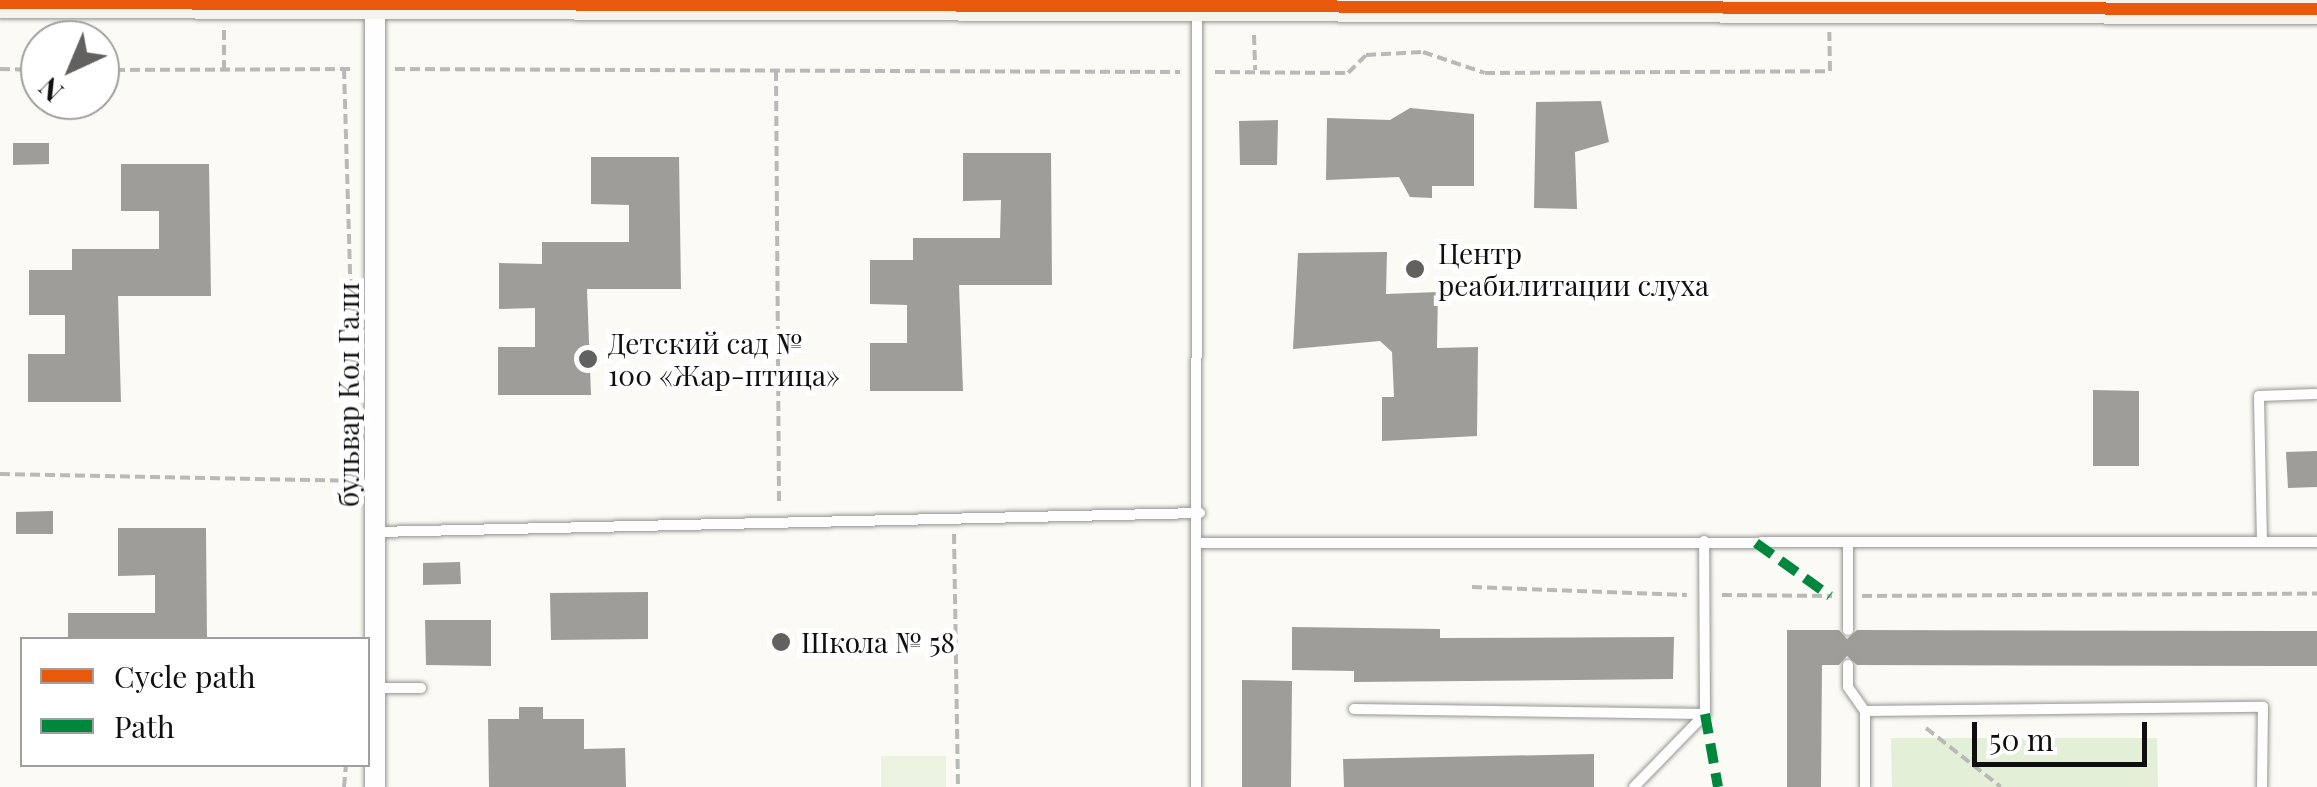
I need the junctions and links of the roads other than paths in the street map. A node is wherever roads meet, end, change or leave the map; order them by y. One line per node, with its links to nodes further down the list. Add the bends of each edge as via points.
1 (192, 2): 5 (street); 7 (street)
2 (447, 2): 3 (street); 5 (street)
3 (704, 2): 4 (street)
4 (963, 2): 6 (street)
5 (374, 3): 13 (street, бульвар Кол Гали)
6 (1196, 3): 8 (street); 12 (lane)
7 (0, 4)
8 (1539, 4): 9 (street)
9 (2014, 4): 10 (street)
10 (2317, 10)
11 (2315, 394): 16 (lane, via 2259,396)
12 (1200, 513): 13 (lane); 15 (lane)
13 (376, 532): 21 (street, бульвар Кол Гали)
14 (1704, 541): 15 (lane); 18 (lane); 25 (lane)
15 (1198, 542): 27 (lane)
16 (2262, 542): 17 (lane); 18 (lane)
17 (2317, 542)
18 (1848, 544): 19 (lane)
19 (1848, 630)
20 (1848, 665): 24 (lane, via 1848,686)
21 (376, 688): 22 (lane); 26 (street, бульвар Кол Гали)
22 (421, 688)
23 (1354, 709): 25 (lane)
24 (1866, 710): 29 (lane); 30 (lane, via 2264,706)
25 (1705, 714): 28 (lane)
26 (376, 787)
27 (1196, 787)
28 (1634, 787)
29 (1865, 787)
30 (2262, 787)

